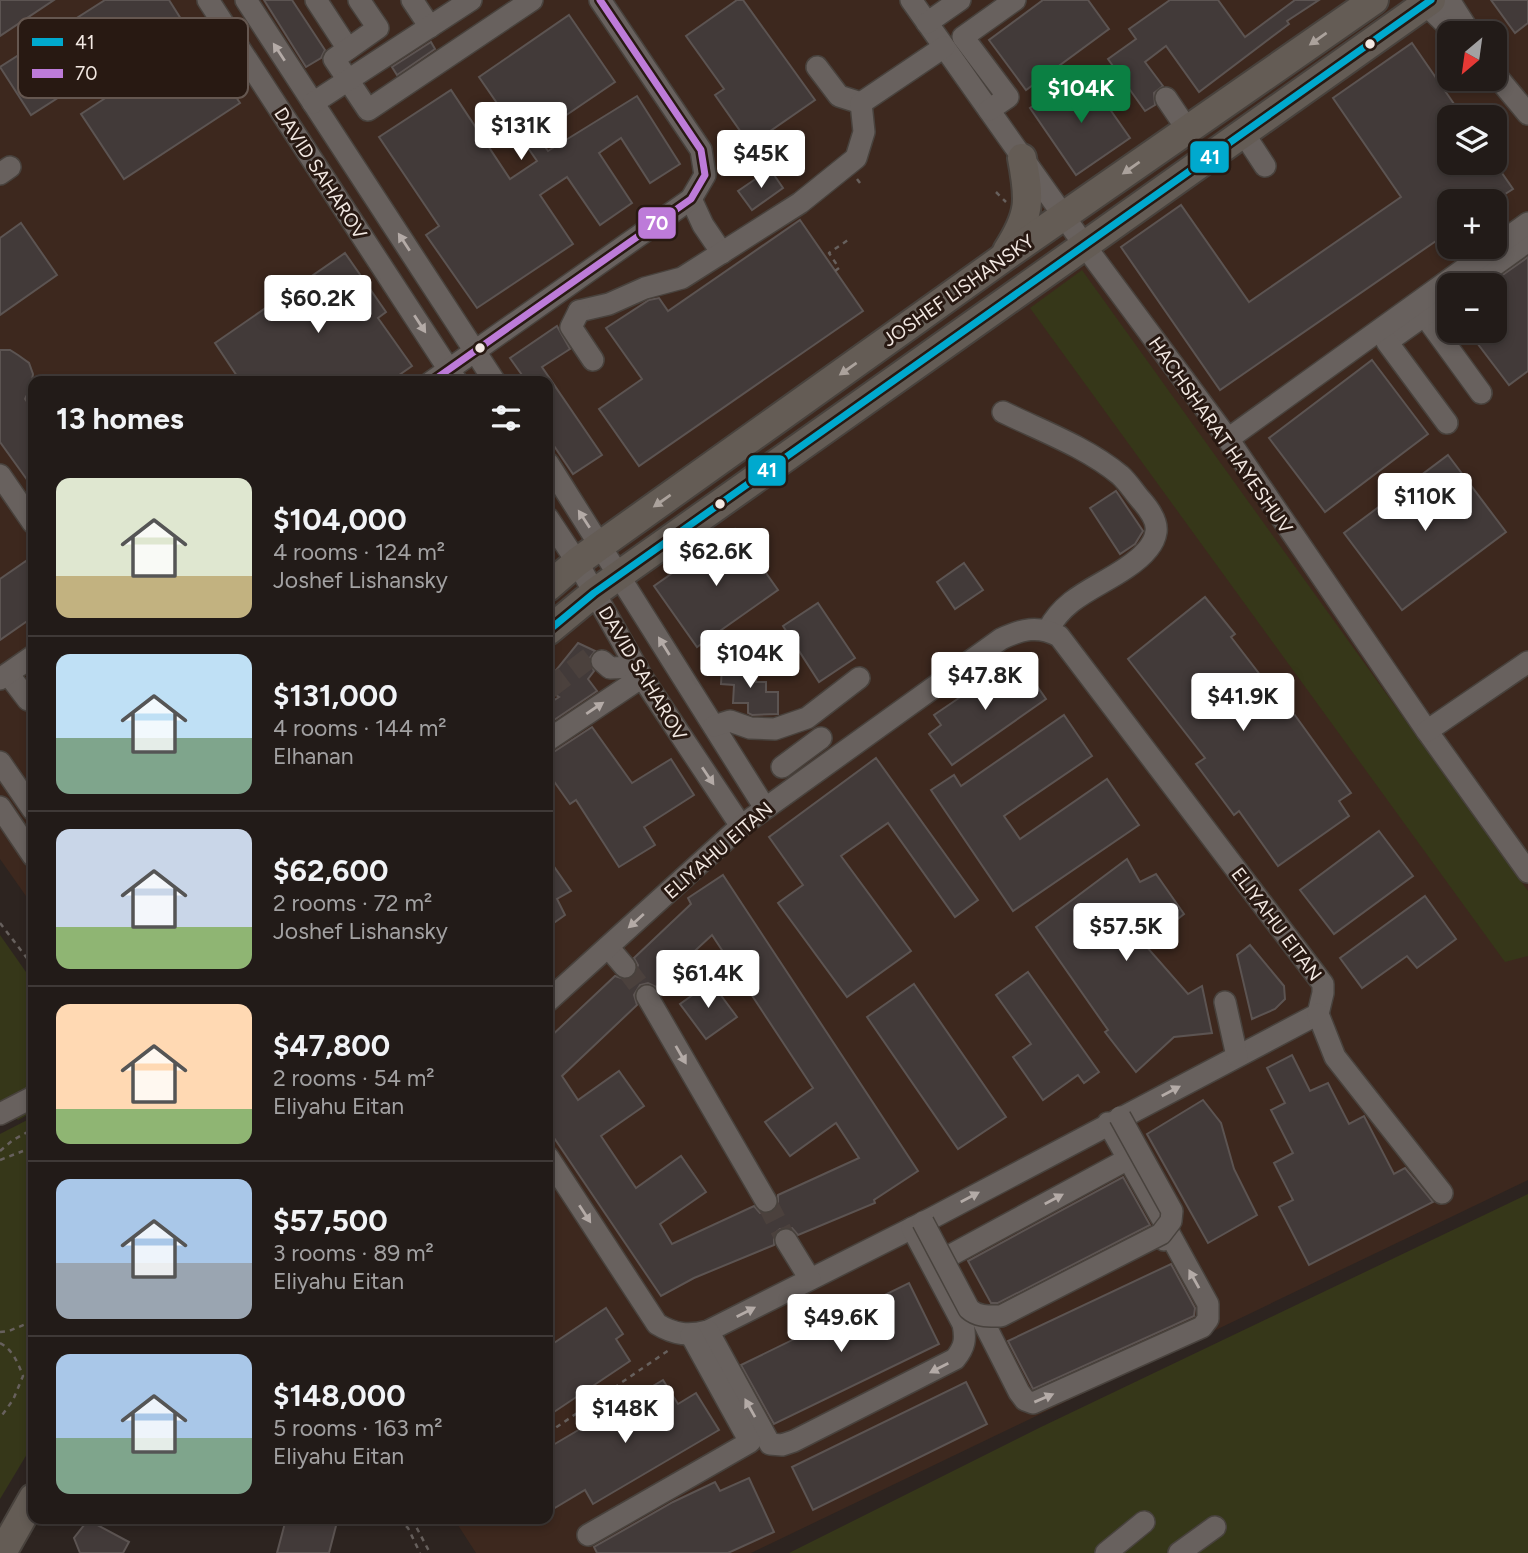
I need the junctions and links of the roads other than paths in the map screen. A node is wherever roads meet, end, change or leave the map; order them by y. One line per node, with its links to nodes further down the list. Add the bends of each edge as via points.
1 (208, 0): 14 (street, DAVID SAHAROV, one-way to 14)
2 (246, 0): 26 (street, DAVID SAHAROV, one-way to 2)
3 (316, 0): 20 (street)
4 (359, 0): 20 (street, via 377,28)
5 (412, 0): 18 (street)
6 (471, 0): 18 (street)
7 (532, 0): 23 (street, via 368,110)
8 (600, 0): 34 (street, via 701,150 705,175)
9 (911, 0): 17 (street, HACHSHARAT HAYESHUV)
10 (960, 0): 17 (street)
11 (1014, 0): 28 (street, via 963,37 1008,97)
12 (1374, 0): 30 (main road, JOSHEF LISHANSKY, one-way to 30)
13 (1431, 1): 15 (street); 16 (street); 31 (main road, JOSHEF LISHANSKY)
14 (220, 18)
15 (1446, 21)
16 (1455, 21)
17 (928, 23): 19 (street, HACHSHARAT HAYESHUV)
18 (430, 27): 23 (street)
19 (944, 47): 27 (street); 28 (street, HACHSHARAT HAYESHUV)
20 (348, 48): 23 (street, via 334,59)
21 (248, 61): 49 (street, DAVID SAHAROV, one-way to 49)
22 (817, 67): 27 (street, via 839,96)
23 (348, 81): 26 (street)
24 (1507, 88): 29 (street)
25 (1166, 98): 30 (street)
26 (313, 103): 47 (street, DAVID SAHAROV, one-way to 26)
27 (861, 103): 39 (street, via 864,132 856,159 800,203)
28 (989, 110): 32 (street, HACHSHARAT HAYESHUV)
29 (1528, 114)
30 (1187, 129): 35 (main road, JOSHEF LISHANSKY, one-way to 35)
31 (1244, 134): 33 (street); 38 (main road, JOSHEF LISHANSKY)
32 (1022, 158): 35 (street, HACHSHARAT HAYESHUV); 40 (main road, via 1029,192 1027,209)
33 (1265, 166)
34 (691, 199): 39 (street); 42 (street)
35 (1063, 216): 38 (street, HACHSHARAT HAYESHUV); 40 (main road, JOSHEF LISHANSKY)
36 (1528, 223): 54 (street)
37 (1528, 242): 41 (street)
38 (1094, 247): 54 (street, HACHSHARAT HAYESHUV); 61 (main road, JOSHEF LISHANSKY)
39 (722, 253): 44 (street, via 682,278)
40 (1003, 258): 59 (main road, JOSHEF LISHANSKY, one-way to 59)
41 (1484, 273)
42 (561, 289): 44 (street); 47 (street)
43 (1437, 307): 45 (street)
44 (586, 310): 48 (street, via 571,327)
45 (1424, 316): 46 (street); 51 (street)
46 (1387, 342): 53 (street); 54 (street)
47 (474, 350): 49 (street); 50 (street, DAVID SAHAROV)
48 (593, 360)
49 (453, 375)
50 (491, 376)
51 (1481, 393)
52 (1003, 412): 65 (street, via 1086,452 1122,477 1156,525 1148,550 1083,592 1054,617)
53 (1447, 423)
54 (1232, 445): 75 (street, HACHSHARAT HAYESHUV)
55 (553, 471): 59 (street, DAVID SAHAROV, one-way to 55)
56 (0, 475): 57 (street)
57 (28, 516)
58 (553, 526): 60 (street, DAVID SAHAROV)
59 (601, 545): 60 (main road, JOSHEF LISHANSKY); 61 (street, DAVID SAHAROV)
60 (577, 562): 62 (main road, JOSHEF LISHANSKY); 63 (street, DAVID SAHAROV)
61 (619, 576): 63 (main road, JOSHEF LISHANSKY); 74 (street, DAVID SAHAROV, one-way to 61)
62 (553, 583)
63 (594, 593): 64 (main road, JOSHEF LISHANSKY); 69 (street, DAVID SAHAROV)
64 (553, 627)
65 (1048, 630): 78 (street, ELIYAHU EITAN, via 1018,631 1002,639); 92 (street, ELIYAHU EITAN, via 1059,636 1323,984)
66 (28, 659): 70 (street)
67 (602, 661): 69 (street, via 610,668)
68 (1528, 662): 75 (street)
69 (639, 672): 76 (street, one-way to 69); 84 (street, DAVID SAHAROV, one-way to 84)
70 (4, 676): 72 (street)
71 (859, 678): 73 (street)
72 (28, 700)
73 (807, 718): 74 (street, via 775,729 750,729 730,721); 77 (street)
74 (714, 726): 83 (street, DAVID SAHAROV)
75 (1427, 732): 86 (street, HACHSHARAT HAYESHUV)
76 (553, 736)
77 (821, 738): 78 (street); 80 (street)
78 (836, 757): 83 (street, ELIYAHU EITAN)
79 (0, 762): 81 (street)
80 (782, 767)
81 (28, 803)
82 (0, 807): 85 (street)
83 (765, 808): 84 (street, ELIYAHU EITAN)
84 (741, 826): 87 (street, ELIYAHU EITAN, one-way to 87)
85 (28, 849)
86 (1524, 860)
87 (608, 947): 88 (street); 89 (street, ELIYAHU EITAN)
88 (625, 967)
89 (553, 996)
90 (647, 996): 100 (street, one-way to 100)
91 (1226, 1002): 93 (street)
92 (1318, 1014): 93 (street); 99 (street, via 1335,1057)
93 (1237, 1056): 96 (street, one-way to 93)
94 (28, 1100): 95 (street)
95 (0, 1114)
96 (1114, 1120): 97 (street); 101 (street, one-way to 96); 101 (street, bridge, via 1172,1211 1161,1234 1001,1316 990,1316 969,1309)
97 (1128, 1159): 102 (street); 104 (street, one-way to 97)
98 (553, 1167): 107 (street, one-way to 107, via 657,1324 667,1330)
99 (1442, 1194)
100 (766, 1201)
101 (922, 1223): 104 (street); 105 (street); 107 (street, one-way to 107, via 963,1324 964,1348 955,1359 831,1422 782,1445 770,1444)
102 (1169, 1233): 106 (street, via 1164,1240 1003,1322); 106 (street, one-way to 102, via 1019,1392 1033,1403 1202,1327 1208,1319 1208,1304)
103 (786, 1240): 105 (street)
104 (951, 1255): 106 (street)
105 (810, 1279): 107 (street, one-way to 105)
106 (980, 1315)
107 (700, 1333): 112 (street, via 750,1442)
108 (28, 1507): 113 (main road)
109 (1144, 1522): 115 (street)
110 (41, 1524): 114 (main road)
111 (1215, 1527): 116 (street)
112 (588, 1535)
113 (2, 1553)
114 (24, 1553)
115 (1106, 1553)
116 (1179, 1553)

